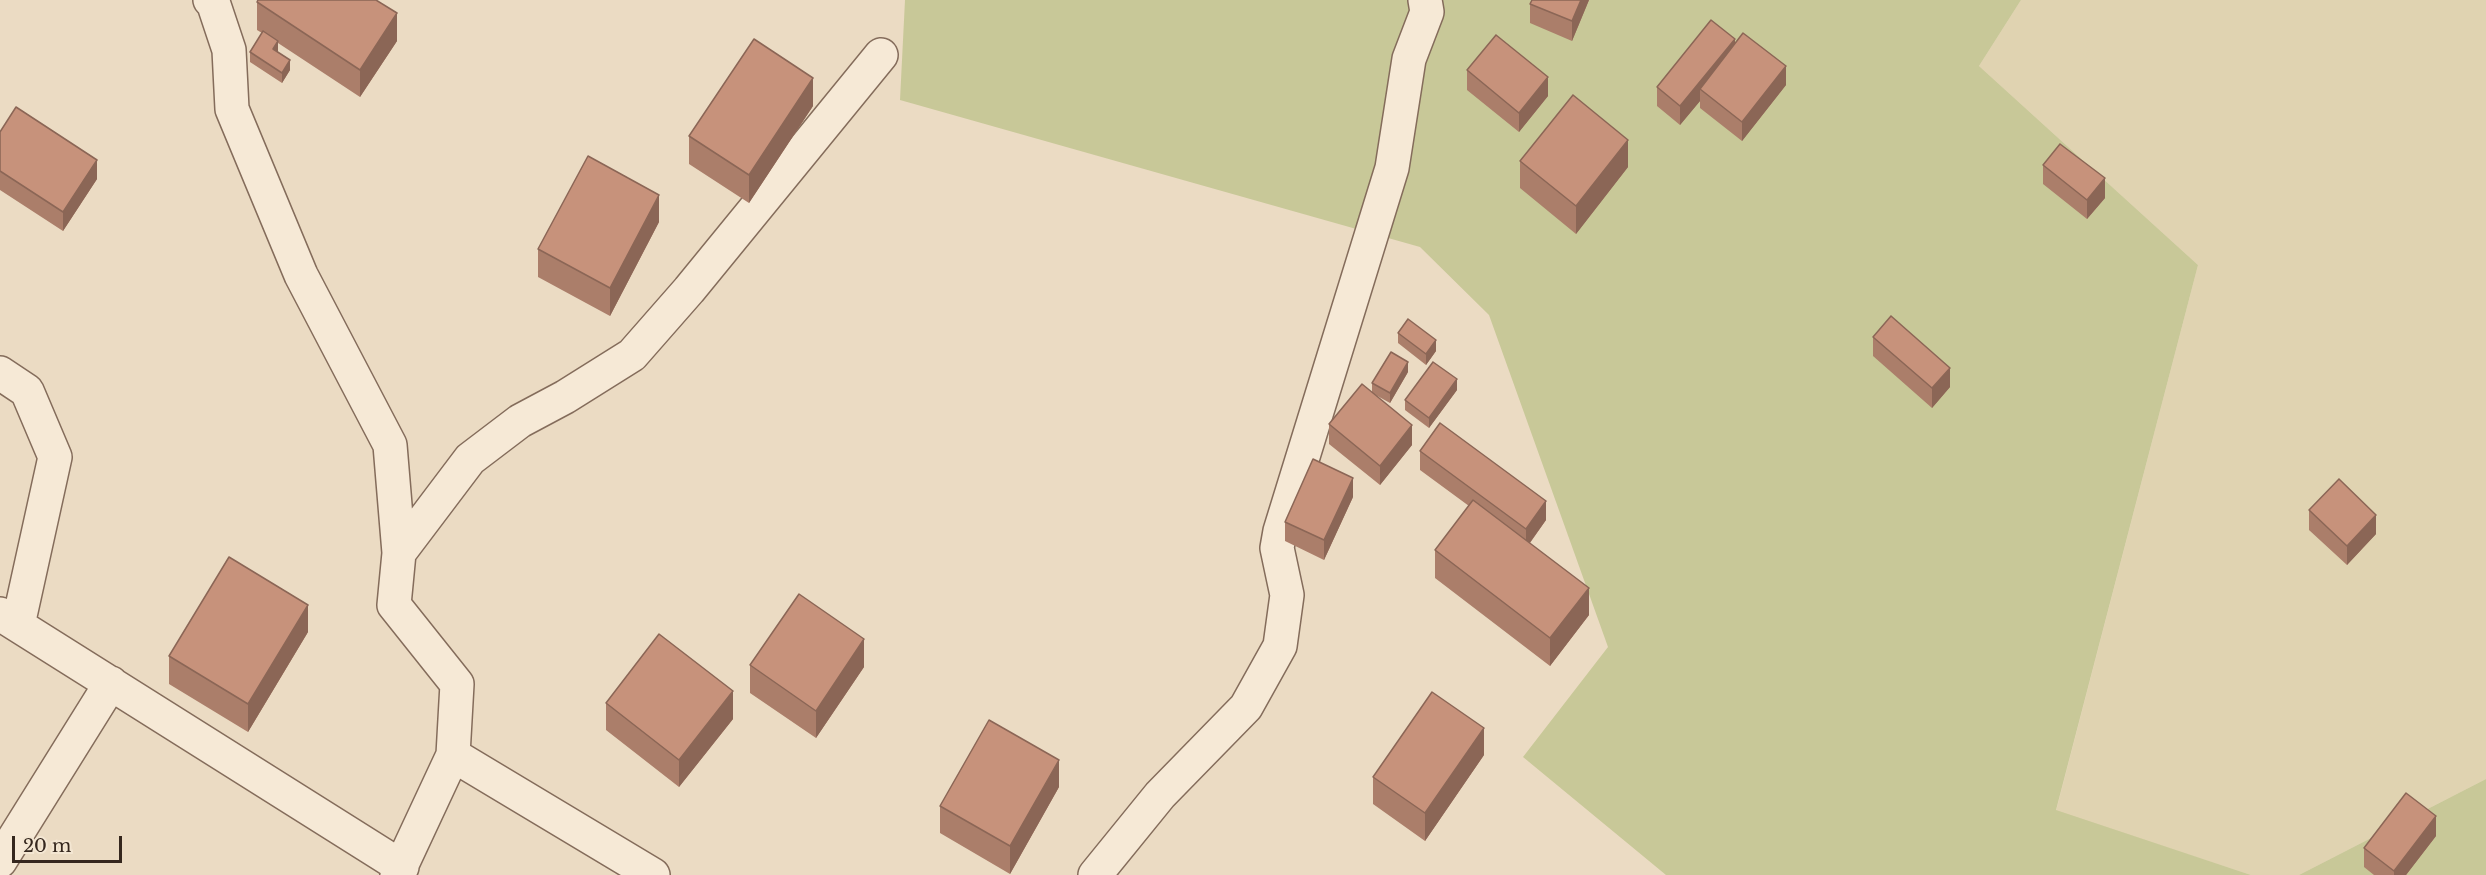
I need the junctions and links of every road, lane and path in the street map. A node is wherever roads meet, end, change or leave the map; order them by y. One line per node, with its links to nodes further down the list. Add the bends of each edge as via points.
1 (1425, 0): 12 (street, via 1427,12 1408,59 1392,168 1280,531 1277,548 1287,595 1280,646 1246,707 1160,795)
2 (213, 1): 5 (street, via 229,50 232,109 301,275 390,445)
3 (881, 55): 5 (street, via 632,355 520,421 470,459)
4 (0, 373): 6 (street, via 27,391 55,457)
5 (399, 553): 8 (street, via 394,606 457,684)
6 (9, 620): 7 (street)
7 (111, 683): 9 (street); 10 (street)
8 (453, 755): 10 (street); 11 (street)
9 (0, 861)
10 (399, 871)
11 (653, 875)
12 (1095, 875)

